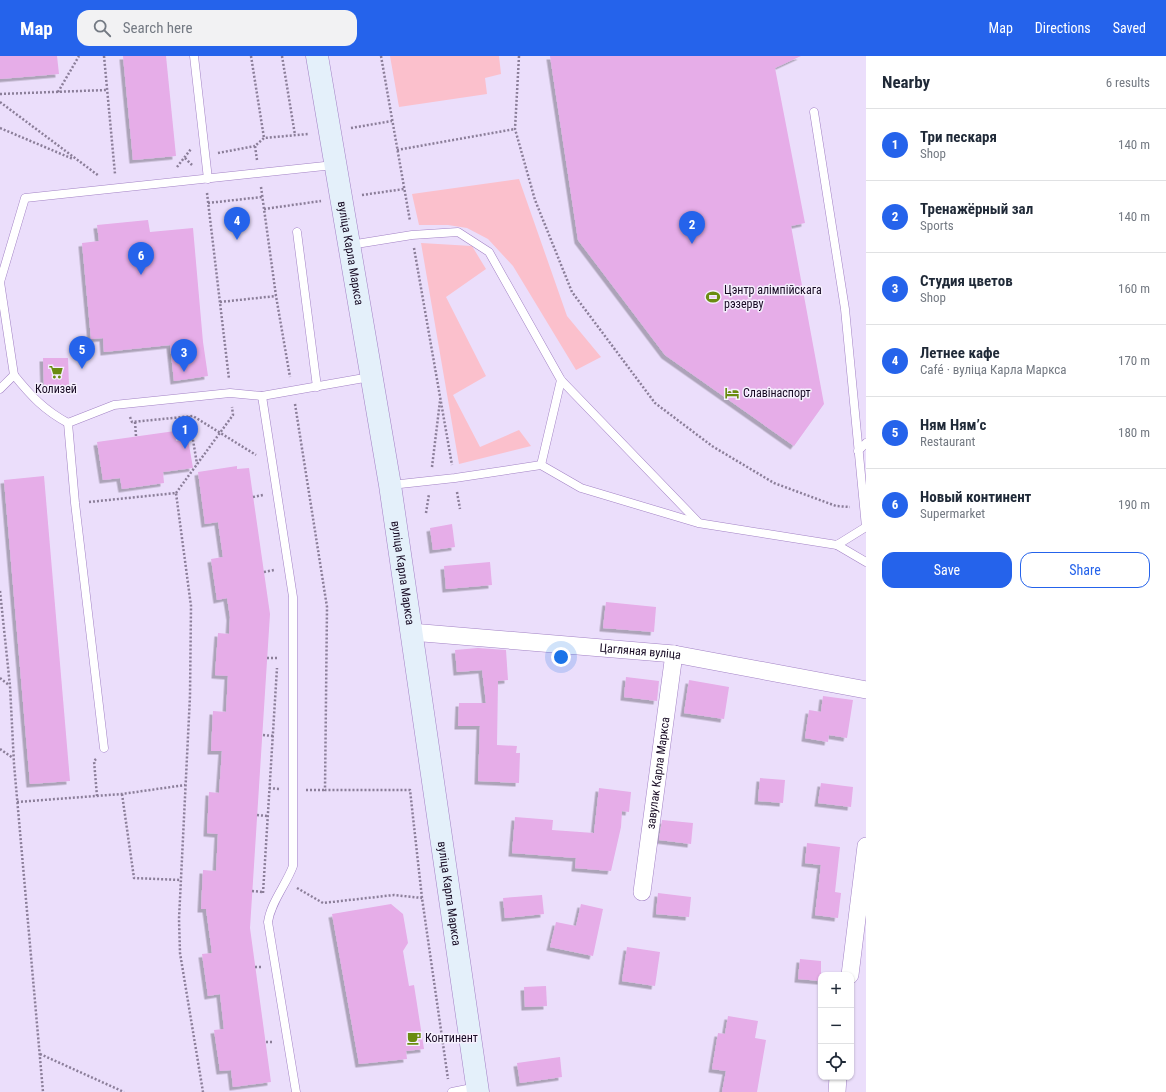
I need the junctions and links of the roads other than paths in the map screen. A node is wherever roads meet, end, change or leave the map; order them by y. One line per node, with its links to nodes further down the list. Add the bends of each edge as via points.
1 (194, 56): 5 (lane)
2 (317, 56): 4 (main road, вуліца Карла Маркса)
3 (814, 112): 16 (lane, via 845,308)
4 (335, 165): 5 (lane); 7 (main road, вуліца Карла Маркса)
5 (207, 179): 8 (lane, via 25,198 0,282)
6 (297, 232): 11 (lane)
7 (350, 245): 9 (main road, вуліца Карла Маркса); 10 (lane, via 412,235 458,232 489,252)
8 (14, 376): 12 (lane); 14 (lane, via 50,414)
9 (373, 376): 11 (lane); 18 (main road, вуліца Карла Маркса)
10 (561, 380): 17 (lane); 19 (lane)
11 (317, 387): 13 (lane)
12 (0, 389)
13 (262, 396): 14 (lane, via 230,393 114,405); 33 (lane, via 293,597 293,866 270,911 268,922)
14 (68, 423): 25 (lane)
15 (866, 443): 16 (lane)
16 (858, 451): 20 (lane, via 866,527)
17 (541, 465): 18 (lane); 19 (lane, via 581,488)
18 (390, 485): 22 (main road, вуліца Карла Маркса)
19 (698, 523): 20 (lane)
20 (837, 545): 21 (lane)
21 (866, 562)
22 (411, 632): 23 (street, Цагляная вуліца); 32 (main road, вуліца Карла Маркса)
23 (674, 654): 24 (street, Цагляная вуліца); 27 (street, завулак Карла Маркса)
24 (866, 690)
25 (104, 748)
26 (866, 846): 28 (street)
27 (642, 892)
28 (861, 925): 29 (street)
29 (851, 972)
30 (838, 1080): 34 (street)
31 (450, 1088): 32 (lane)
32 (478, 1090)
33 (296, 1092)
34 (837, 1092)

